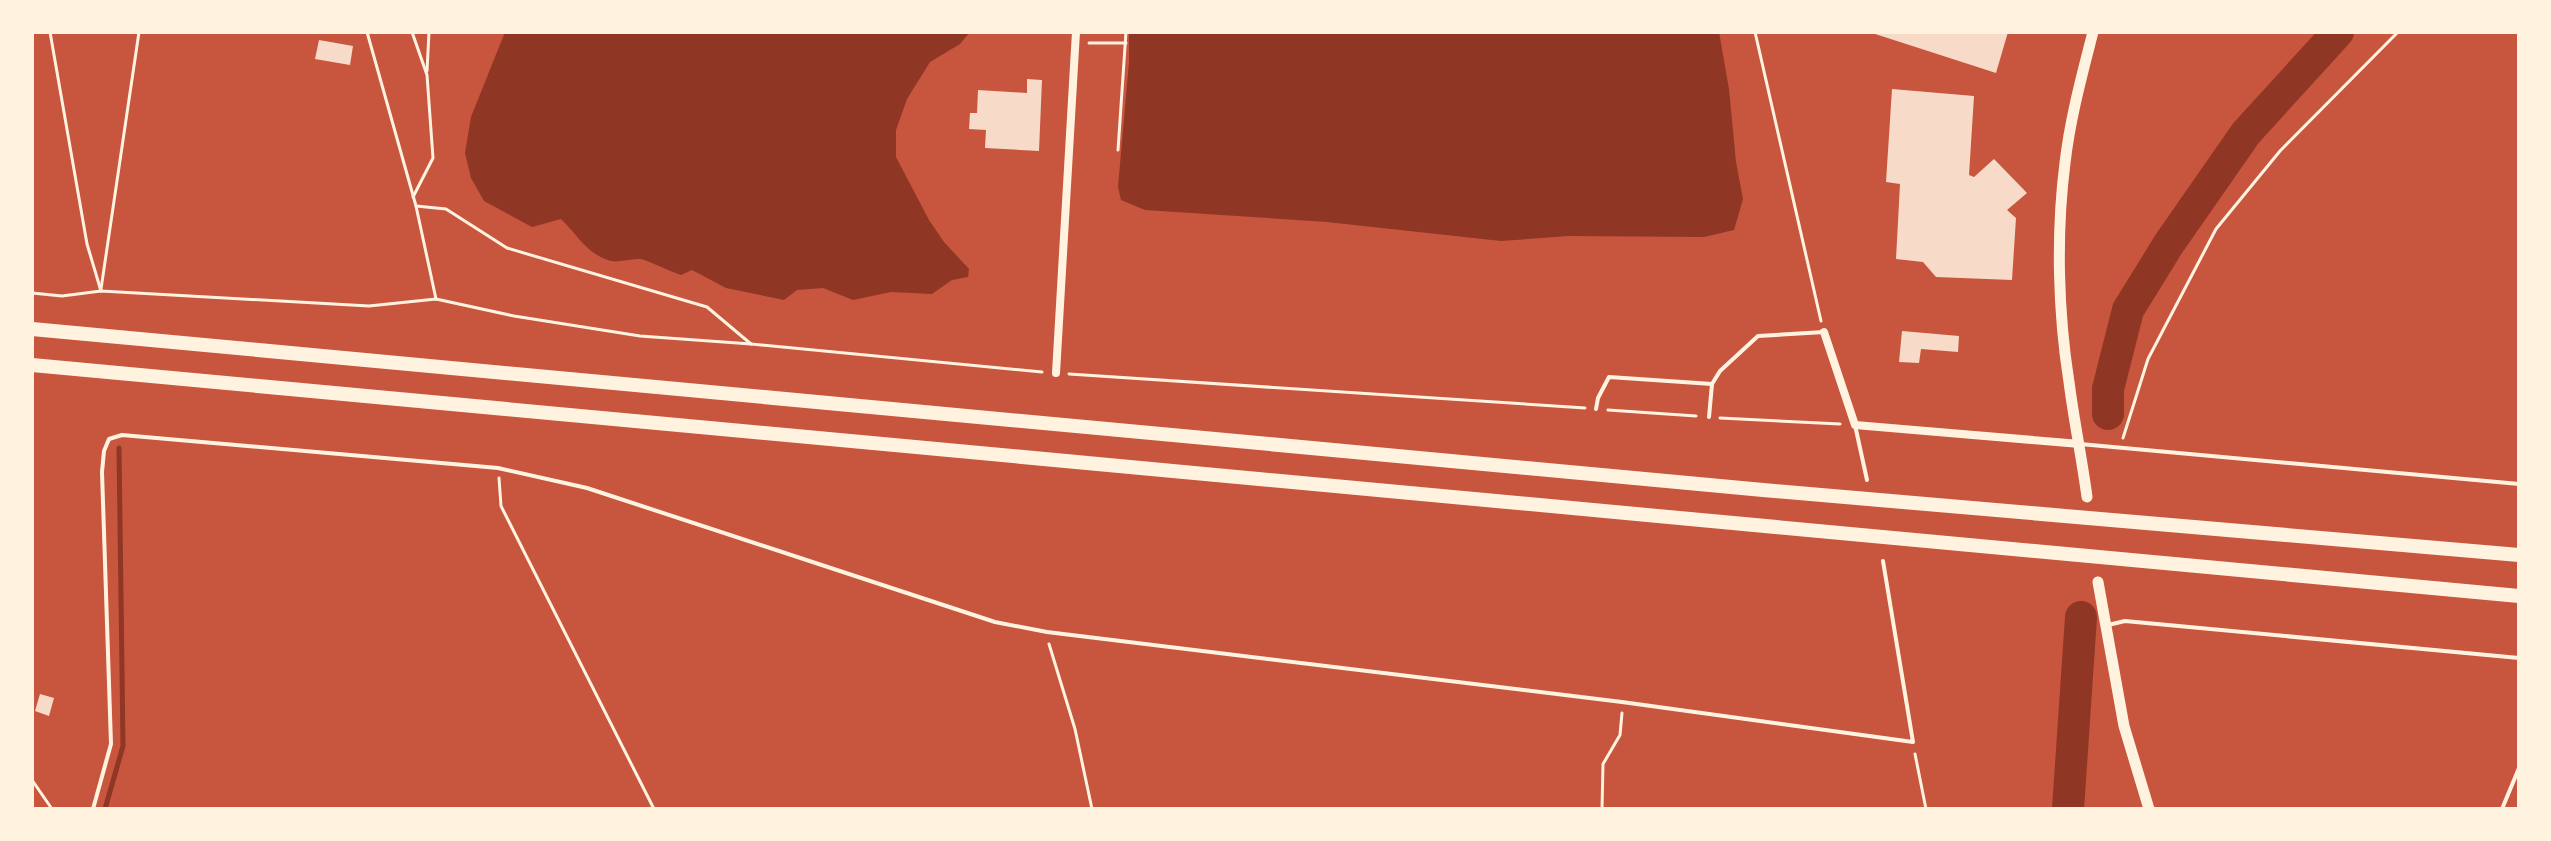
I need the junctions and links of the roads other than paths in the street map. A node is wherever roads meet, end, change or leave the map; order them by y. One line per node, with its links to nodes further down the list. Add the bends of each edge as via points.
1 (1076, 32): 6 (street)
2 (2093, 32): 11 (main road, via 2065,164 2060,240 2068,380)
3 (32, 329): 15 (highway)
4 (1824, 332): 7 (lane, via 1758,336); 10 (street)
5 (32, 365): 18 (highway)
6 (1056, 373)
7 (1712, 384): 8 (lane, via 1609,377); 9 (lane)
8 (1596, 409)
9 (1709, 417)
10 (1855, 425): 11 (street); 12 (lane)
11 (2080, 444): 13 (lane); 14 (main road)
12 (1867, 480)
13 (2519, 484)
14 (2087, 497)
15 (2519, 555)
16 (1883, 561): 22 (lane, via 1913,742 1047,632 995,622 587,488 498,468 122,435 109,439 102,472 111,744)
17 (2098, 582): 19 (main road)
18 (2519, 596)
19 (2106, 625): 20 (lane, via 2125,621); 23 (main road, via 2124,726)
20 (2519, 658)
21 (2519, 768): 24 (lane)
22 (93, 809)
23 (2149, 809)
24 (2502, 809)

